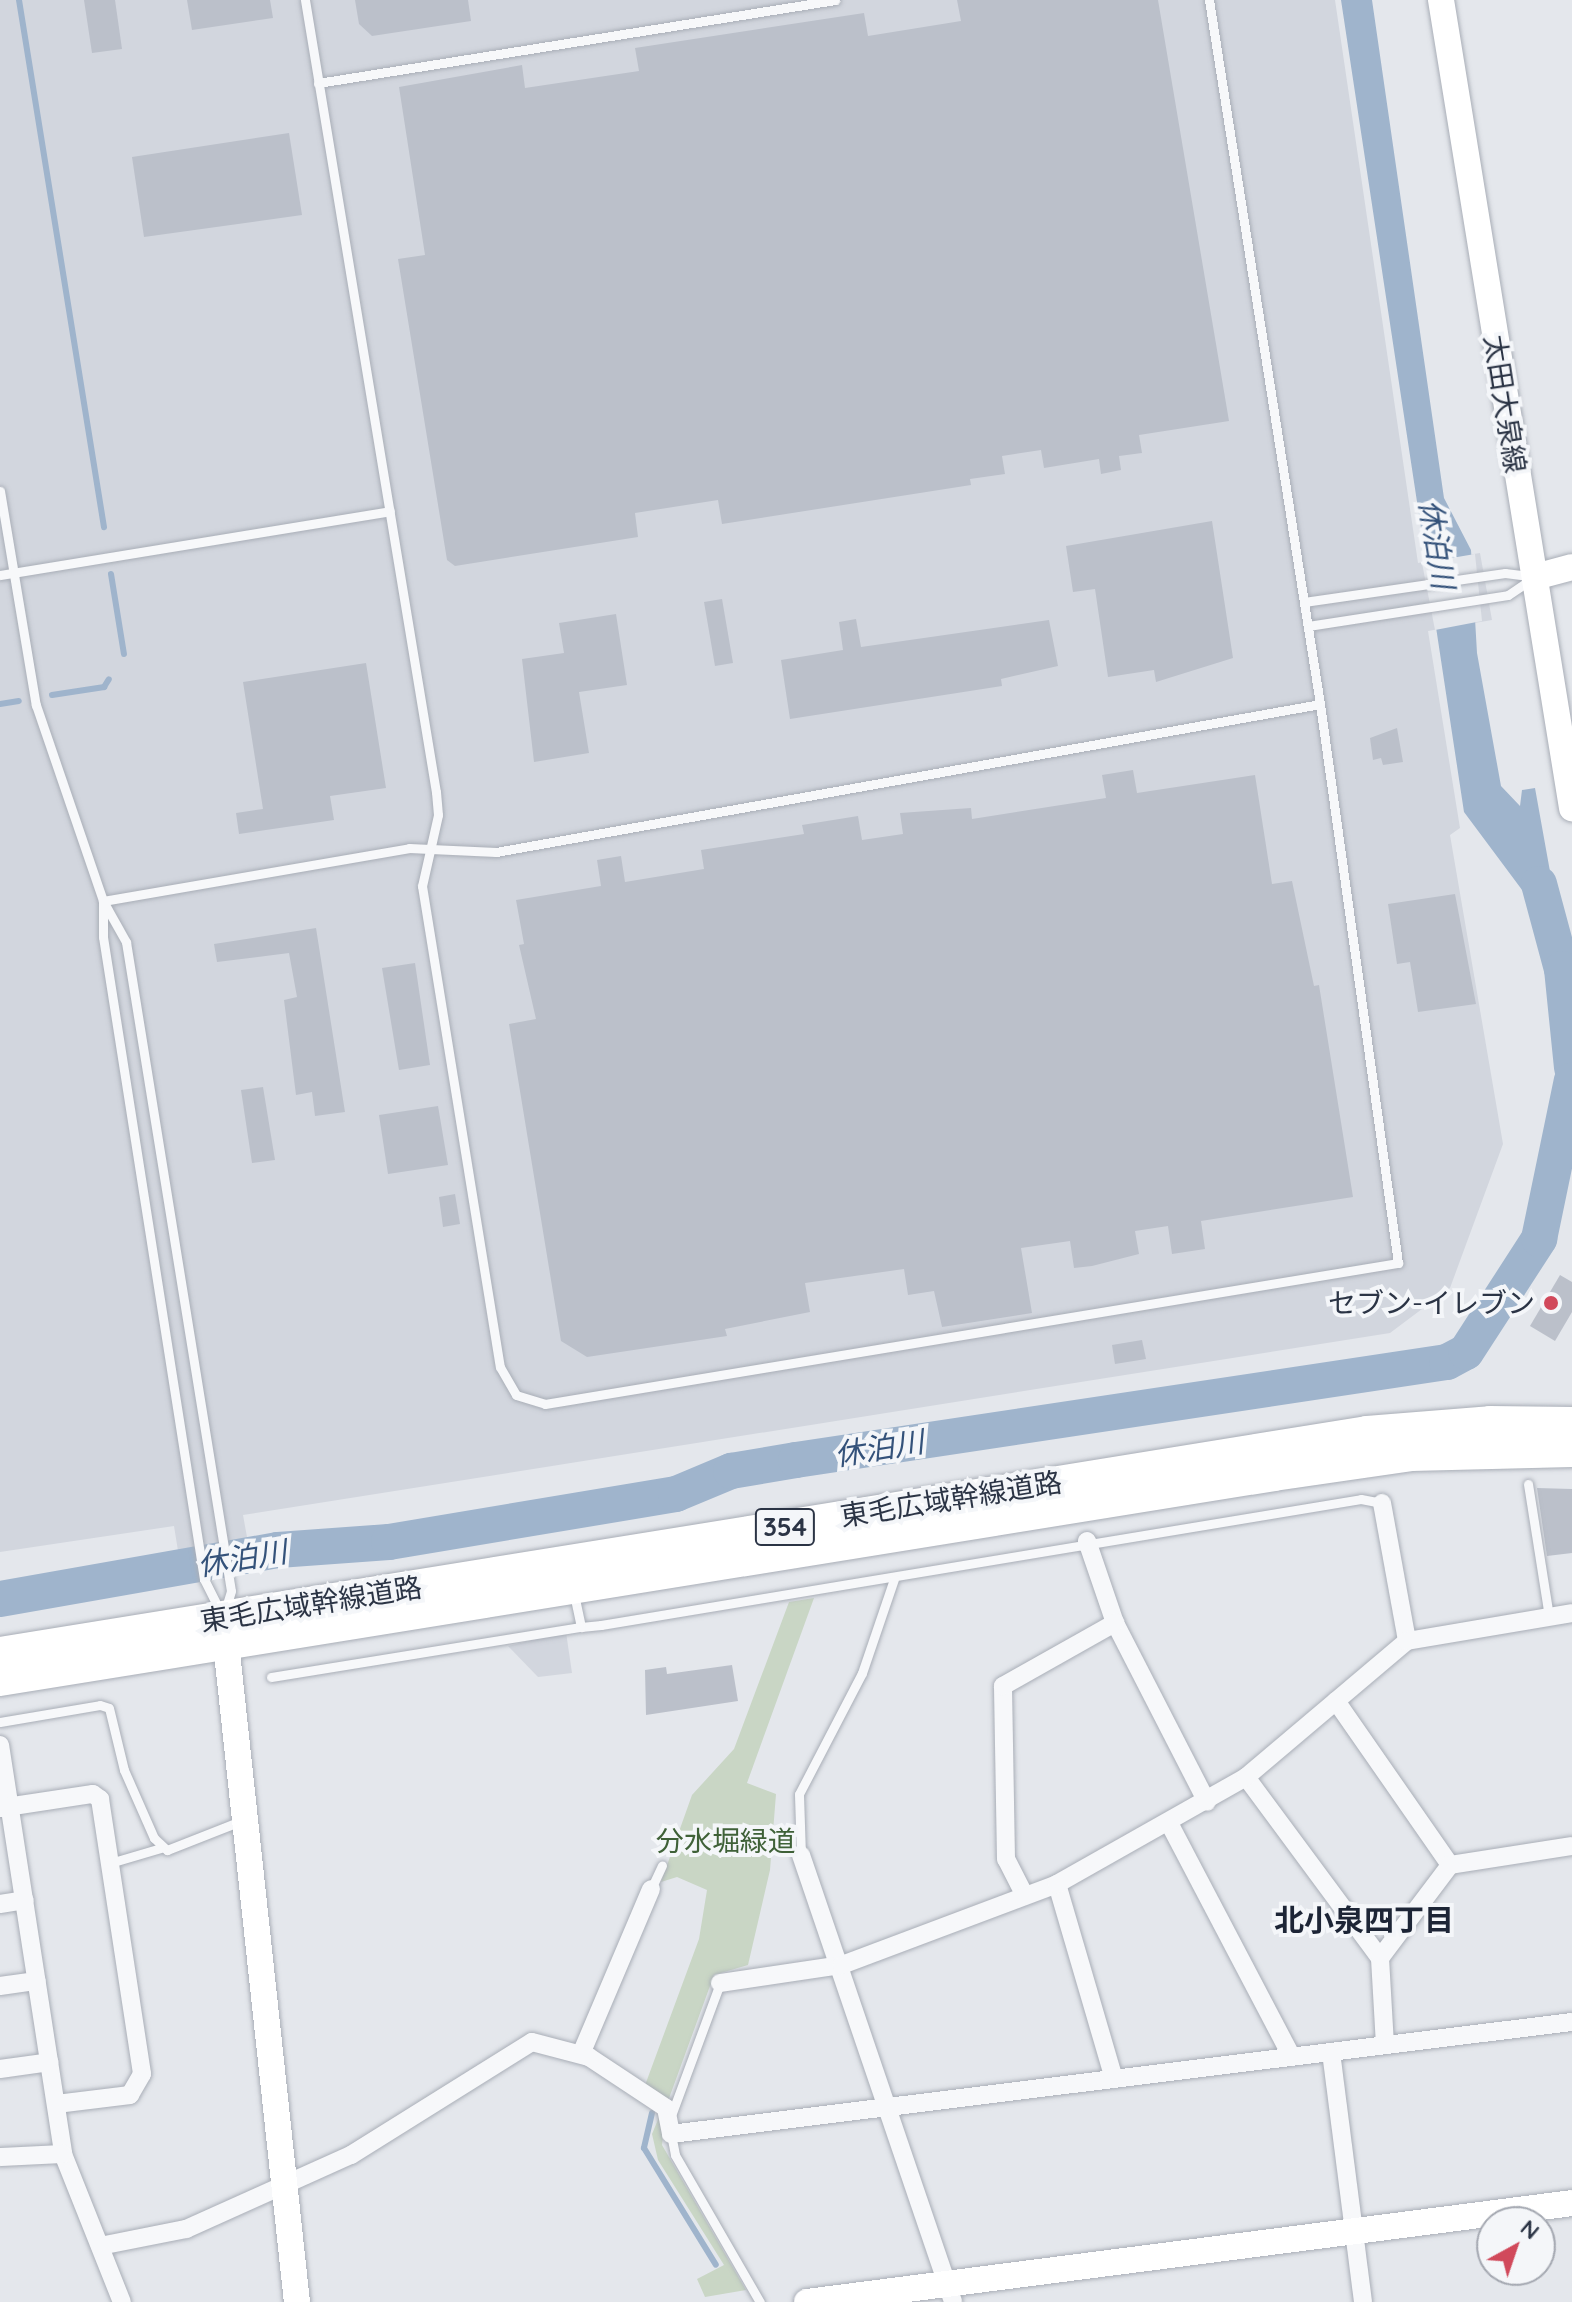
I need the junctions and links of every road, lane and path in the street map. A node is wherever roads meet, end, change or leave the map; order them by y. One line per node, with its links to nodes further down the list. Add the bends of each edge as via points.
1 (305, 0): 5 (lane)
2 (835, 0): 5 (lane)
3 (1209, 0): 12 (lane)
4 (1441, 0): 11 (street, 太田大泉線)
5 (318, 83): 7 (lane)
6 (0, 491): 9 (lane)
7 (390, 511): 9 (lane); 17 (lane, via 436,792)
8 (1572, 567): 11 (street)
9 (14, 573): 10 (lane); 18 (lane, via 36,705)
10 (0, 575)
11 (1535, 577): 12 (lane, via 1484,577); 13 (lane, via 1508,595); 15 (street, 太田大泉線)
12 (1304, 602): 13 (lane)
13 (1308, 626): 14 (lane)
14 (1320, 704): 17 (lane, via 496,852); 17 (lane, via 1398,1263 572,1402 545,1404 516,1395 500,1367 422,886)
15 (1568, 758): 16 (street, 太田大泉線)
16 (1572, 808)
17 (432, 850): 18 (lane, via 409,848)
18 (103, 901): 30 (lane, via 103,937 204,1579); 30 (lane, via 126,942 231,1591)
19 (1572, 1423): 30 (highway, 東毛広域幹線道路 / 354, via 1490,1422 1367,1432)
20 (1572, 1451): 25 (highway, 東毛広域幹線道路 / 354, via 1493,1450 1380,1460)
21 (1528, 1484): 27 (lane)
22 (1382, 1503): 23 (lane, via 1361,1499); 31 (street)
23 (1087, 1541): 24 (lane); 28 (street)
24 (894, 1579): 29 (lane); 45 (lane, via 862,1673 799,1794)
25 (573, 1591): 29 (lane); 30 (highway, 東毛広域幹線道路 / 354)
26 (1572, 1613): 27 (street)
27 (1549, 1616): 31 (street)
28 (1115, 1623): 39 (street); 51 (street, via 1003,1686 1005,1846)
29 (581, 1627): 33 (lane)
30 (225, 1631): 32 (highway, 東毛広域幹線道路 / 354); 34 (highway, 東毛広域幹線道路 / 354); 41 (street)
31 (1407, 1641): 35 (street)
32 (0, 1653)
33 (271, 1677)
34 (0, 1680)
35 (1336, 1701): 38 (street); 48 (street)
36 (0, 1722): 44 (lane, via 100,1705 109,1708 124,1770)
37 (0, 1745): 40 (street)
38 (1246, 1777): 39 (street); 54 (street)
39 (1207, 1802): 42 (street)
40 (5, 1807): 46 (street, via 93,1794 100,1799); 52 (street)
41 (246, 1819): 44 (lane, via 176,1850); 73 (street)
42 (1169, 1823): 49 (street); 63 (street)
43 (1572, 1846): 48 (street)
44 (161, 1848): 46 (lane)
45 (801, 1855): 55 (street)
46 (110, 1863): 67 (street, via 139,2088 130,2095)
47 (662, 1865): 50 (lane)
48 (1450, 1865): 54 (street)
49 (1057, 1884): 51 (street); 66 (street)
50 (651, 1889): 62 (street)
51 (1024, 1894): 55 (street)
52 (25, 1900): 53 (street); 56 (street)
53 (0, 1904)
54 (1380, 1958): 60 (street)
55 (842, 1965): 57 (street); 68 (street)
56 (37, 1981): 58 (street); 64 (street)
57 (720, 1983): 69 (lane)
58 (0, 1986)
59 (1572, 2022): 60 (street)
60 (1385, 2045): 61 (street)
61 (1331, 2052): 63 (street); 75 (street)
62 (581, 2054): 69 (street); 73 (street, via 528,2043 351,2155)
63 (1292, 2057): 66 (street)
64 (50, 2062): 65 (street); 67 (street)
65 (0, 2069)
66 (1114, 2079): 68 (street)
67 (57, 2104): 71 (street)
68 (892, 2107): 70 (street); 77 (street)
69 (672, 2113): 70 (street)
70 (671, 2134): 80 (lane, via 675,2155)
71 (63, 2154): 72 (street); 76 (street)
72 (0, 2157)
73 (283, 2186): 76 (street, via 186,2229); 79 (street)
74 (1572, 2203): 75 (street)
75 (1354, 2232): 77 (street); 82 (street)
76 (100, 2246): 78 (street)
77 (950, 2293): 81 (street)
78 (122, 2302)
79 (297, 2302)
80 (760, 2302)
81 (807, 2302)
82 (1363, 2302)

